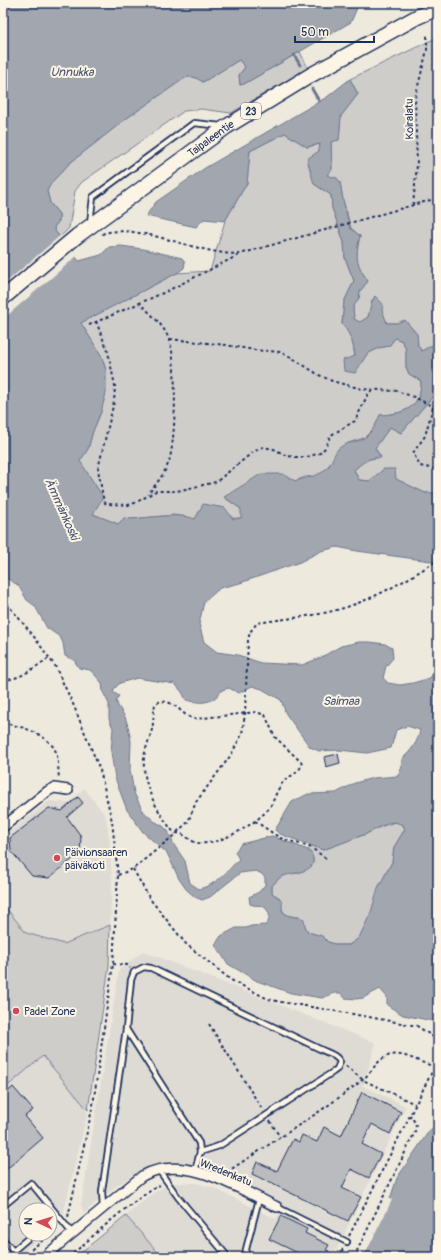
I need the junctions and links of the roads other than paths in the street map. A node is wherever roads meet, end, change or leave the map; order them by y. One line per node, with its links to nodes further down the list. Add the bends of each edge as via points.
1 (438, 8): 2 (highway, Taipaleentie / 23, via 311,75)
2 (226, 127): 3 (highway, Taipaleentie / 23); 3 (lane, via 194,123 93,197)
3 (93, 231): 4 (highway, Taipaleentie / 23, via 76,236)
4 (3, 298)
5 (64, 789): 6 (street, via 54,788 48,791)
6 (3, 828)
7 (126, 1029): 8 (lane, via 199,1143); 8 (lane, via 134,972 144,967 151,968 322,1050 340,1062 333,1072 219,1146); 15 (lane, via 102,1192)
8 (200, 1152): 10 (lane)
9 (158, 1169): 10 (street, Wredenkatu); 15 (street, Wredenkatu, via 142,1176); 22 (lane)
10 (195, 1171): 11 (street, Wredenkatu)
11 (259, 1199): 14 (street, Wredenkatu); 23 (lane)
12 (47, 1202): 13 (lane, via 31,1183)
13 (3, 1206)
14 (277, 1207): 20 (lane, Wredenkatu)
15 (103, 1208): 17 (street, Wredenkatu)
16 (58, 1215): 17 (lane)
17 (72, 1234): 21 (street, Wredenkatu)
18 (3, 1239): 19 (lane, via 13,1251)
19 (24, 1242)
20 (347, 1242)
21 (44, 1257)
22 (228, 1257)
23 (244, 1257)

